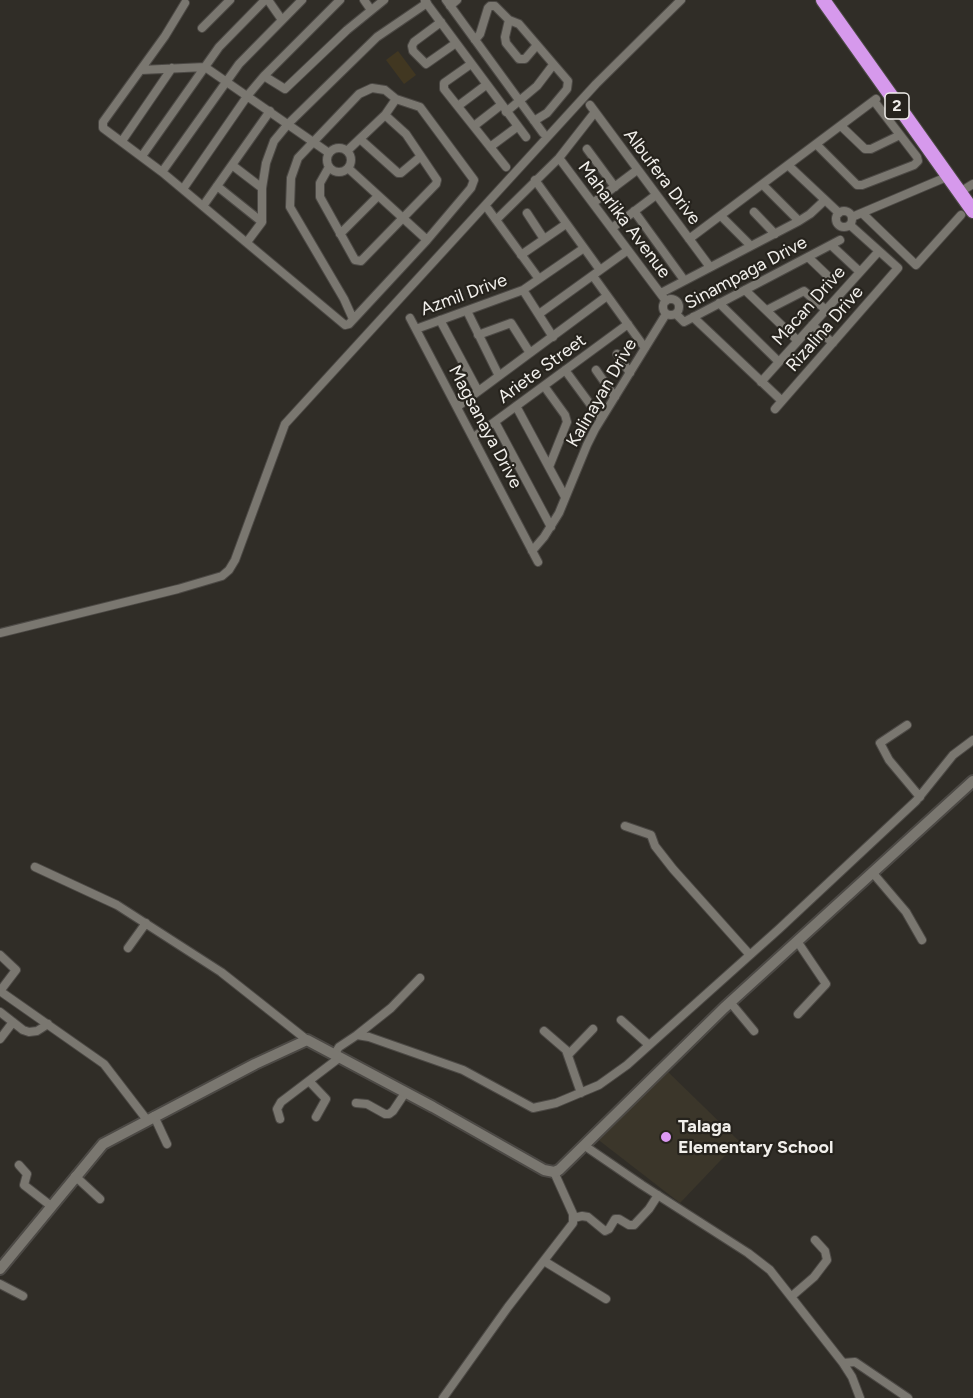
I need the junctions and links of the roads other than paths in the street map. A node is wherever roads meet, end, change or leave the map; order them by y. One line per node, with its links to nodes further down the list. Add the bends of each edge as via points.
1 (230, 0): 18 (street)
2 (267, 0): 15 (street); 24 (street, via 231,34)
3 (340, 0): 27 (street)
4 (364, 0): 14 (street)
5 (384, 0): 14 (street)
6 (457, 0): 12 (street)
7 (681, 0): 158 (street, via 596,84 285,424 229,570 222,576 178,589)
8 (823, 0): 63 (highway, 2)
9 (300, 1): 15 (street)
10 (426, 2): 17 (street); 38 (street, via 376,37)
11 (185, 3): 26 (street)
12 (448, 3): 19 (street)
13 (487, 3): 16 (street); 19 (street)
14 (371, 10): 27 (street, via 285,89)
15 (282, 20): 28 (street)
16 (509, 20): 21 (street, via 519,24); 21 (street, via 506,43 519,59 525,59)
17 (441, 22): 20 (street); 20 (street, via 414,42 413,51 426,64)
18 (202, 28)
19 (475, 40): 32 (street)
20 (456, 43): 22 (street)
21 (537, 45): 23 (street)
22 (471, 64): 29 (street); 33 (street, via 443,86)
23 (554, 65): 32 (street); 37 (street, via 569,85 547,112)
24 (205, 67): 25 (street); 28 (street); 53 (street)
25 (172, 68): 26 (street); 46 (street)
26 (141, 70): 46 (street, via 102,125)
27 (264, 76): 30 (street)
28 (226, 81): 30 (street); 62 (street)
29 (486, 84): 33 (street); 34 (street)
30 (248, 95): 35 (street); 70 (street)
31 (396, 99): 36 (street); 47 (street, via 385,90 365,89); 95 (street, via 420,107 474,180)
32 (520, 102): 34 (street); 37 (street)
33 (458, 106): 39 (street)
34 (504, 109): 39 (street); 41 (street)
35 (270, 111): 38 (street); 56 (street)
36 (386, 115): 45 (street); 54 (street, via 406,134)
37 (534, 121): 42 (street)
38 (288, 124): 47 (street); 69 (street, via 274,141)
39 (474, 126): 49 (street)
40 (840, 126): 43 (street, via 865,149); 43 (street, via 875,100); 48 (street)
41 (517, 127): 44 (street); 49 (street)
42 (543, 133)
43 (900, 135): 48 (street, via 918,161 862,185 857,185)
44 (526, 137)
45 (360, 139): 51 (street); 54 (street, via 398,173)
46 (122, 141): 53 (street)
47 (312, 141): 52 (street); 125 (street, via 298,158 291,178 290,207)
48 (816, 144): 57 (street)
49 (490, 147): 59 (street)
50 (586, 149): 68 (street)
51 (347, 151): 52 (street, via 341,148); 60 (street, via 351,163)
52 (329, 153): 58 (street)
53 (142, 156): 62 (street)
54 (420, 157): 84 (street, via 436,184)
55 (559, 158): 61 (street, Albufera Drive, via 592,109); 64 (street); 74 (street, Maharlika Avenue)
56 (232, 165): 67 (street); 69 (street)
57 (789, 166): 66 (street); 73 (street)
58 (329, 167): 60 (street, via 338,172); 91 (street, via 320,183 320,197)
59 (506, 167)
60 (348, 168): 72 (street)
61 (638, 170): 68 (street); 71 (street, Albufera Drive)
62 (162, 172): 70 (street)
63 (949, 176): 75 (highway, 2); 82 (street)
64 (535, 180): 85 (street); 89 (street)
65 (973, 184): 75 (street)
66 (763, 185): 83 (street); 86 (street)
67 (218, 186): 76 (street); 88 (street)
68 (615, 187): 74 (street)
69 (262, 188): 88 (street)
70 (183, 189): 76 (street)
71 (656, 195): 78 (street); 94 (street, Albufera Drive)
72 (378, 196): 84 (street); 91 (street)
73 (825, 200): 81 (street); 86 (street)
74 (593, 203): 90 (street, Maharlika Avenue)
75 (967, 204): 82 (street, via 916,265)
76 (203, 206): 97 (street)
77 (488, 209): 85 (street)
78 (634, 211): 90 (street); 110 (street)
79 (754, 212): 92 (street)
80 (527, 213): 93 (street)
81 (839, 213): 87 (street, via 847,211); 87 (street, via 837,224 845,227)
82 (862, 213): 87 (street)
83 (721, 216): 94 (street); 99 (street)
84 (404, 219): 91 (street, via 361,261 355,260); 95 (street)
85 (496, 220): 103 (street)
86 (799, 221): 92 (street)
87 (851, 221): 102 (street)
88 (262, 222): 97 (street)
89 (566, 224): 93 (street); 100 (street)
90 (612, 228): 101 (street, Maharlika Avenue)
91 (340, 234)
92 (775, 234): 99 (street)
93 (544, 239): 103 (street)
94 (689, 239): 105 (street, Albufera Drive)
95 (426, 240): 125 (street)
96 (840, 240): 98 (street, Sinampaga Drive)
97 (247, 242): 125 (street, via 345,325)
98 (831, 245): 104 (street, Sinampaga Drive); 107 (street, Sinampaga Drive)
99 (751, 246): 105 (street)
100 (584, 248): 106 (street); 109 (street, Azmil Drive)
101 (628, 250): 106 (street); 115 (street, Maharlika Avenue)
102 (879, 251): 107 (street, Macan Drive); 133 (street, Rizalina Drive, via 898,268)
103 (521, 255): 109 (street)
104 (808, 257): 111 (street); 113 (street, Sinampaga Drive)
105 (710, 267): 110 (street)
106 (600, 270): 108 (street)
107 (860, 272): 119 (street, Macan Drive)
108 (593, 276): 114 (street); 120 (street)
109 (539, 279): 112 (street, Azmil Drive)
110 (684, 280): 115 (street)
111 (832, 280)
112 (523, 290): 117 (street, Azmil Drive); 120 (street)
113 (746, 290): 116 (street, Sinampaga Drive); 118 (street)
114 (608, 296): 127 (street); 131 (street)
115 (663, 297): 121 (street); 122 (street, via 678,303)
116 (719, 303): 123 (street, Sinampaga Drive); 137 (street)
117 (467, 310): 126 (street, Azmil Drive); 130 (street)
118 (767, 310): 119 (street, via 804,291); 132 (street)
119 (826, 310): 128 (street, Macan Drive)
120 (539, 314): 131 (street)
121 (666, 314): 122 (street); 134 (street, Kalinayan Drive)
122 (676, 314): 123 (street, Sinampaga Drive, via 684,322)
123 (693, 317): 142 (street)
124 (410, 318): 129 (street, Magsanaya Drive)
125 (353, 319)
126 (440, 320): 129 (street, Azmil Drive); 144 (street)
127 (628, 324): 134 (street); 138 (street, Ariete Street)
128 (812, 325): 132 (street, Macan Drive); 133 (street)
129 (416, 329): 148 (street, Magsanaya Drive)
130 (478, 334): 135 (street, via 511,323); 141 (street)
131 (553, 337): 135 (street)
132 (798, 341): 137 (street, Macan Drive)
133 (833, 343): 146 (street, Rizalina Drive)
134 (645, 348): 140 (street, Kalinayan Drive)
135 (530, 353): 141 (street)
136 (617, 354): 140 (street)
137 (779, 362): 142 (street, Macan Drive)
138 (565, 370): 143 (street, Ariete Street); 150 (street)
139 (596, 370): 145 (street)
140 (630, 373): 145 (street, Kalinayan Drive)
141 (499, 376): 144 (street)
142 (761, 382): 146 (street)
143 (544, 386): 147 (street, Ariete Street); 153 (street, via 567,422)
144 (478, 391): 148 (street)
145 (615, 397): 150 (street, Kalinayan Drive)
146 (782, 401): 149 (street, Rizalina Drive)
147 (516, 406): 151 (street, Ariete Street); 153 (street)
148 (457, 407): 152 (street, Magsanaya Drive)
149 (775, 410)
150 (601, 419): 154 (street, Kalinayan Drive)
151 (495, 422): 152 (street, Ariete Street); 155 (street)
152 (474, 438): 156 (street, Magsanaya Drive)
153 (549, 467): 154 (street)
154 (566, 498): 155 (street, Kalinayan Drive)
155 (551, 527): 156 (street, Kalinayan Drive)
156 (532, 551): 157 (street, Magsanaya Drive)
157 (538, 562)
158 (0, 633)
159 (907, 725): 162 (street, via 880,743)
160 (973, 740): 162 (street, via 953,755)
161 (971, 786): 165 (street)
162 (920, 797): 171 (street)
163 (625, 826): 171 (street, via 651,835 672,869)
164 (35, 867): 166 (street, via 117,905)
165 (872, 872): 167 (street, via 906,912); 168 (street)
166 (146, 924): 169 (street); 184 (street, via 220,972)
167 (922, 940)
168 (797, 941): 173 (street); 175 (street, via 826,984)
169 (128, 948)
170 (2, 951): 178 (street, via 16,970 0,992)
171 (750, 955): 185 (street)
172 (420, 978): 182 (street)
173 (730, 1002): 181 (street); 196 (street)
174 (0, 1012): 177 (street)
175 (798, 1014)
176 (621, 1020): 185 (street)
177 (13, 1022): 178 (street, via 29,1032); 183 (street)
178 (48, 1024): 193 (street, via 104,1064)
179 (593, 1029): 186 (street)
180 (544, 1030): 186 (street)
181 (754, 1031)
182 (357, 1035): 187 (street, via 343,1044); 190 (street, via 463,1070 533,1108)
183 (0, 1039)
184 (307, 1040): 187 (street); 193 (street)
185 (649, 1045): 190 (street, via 615,1075)
186 (568, 1055): 190 (street)
187 (337, 1056): 188 (street); 189 (street)
188 (309, 1081): 192 (street, via 326,1099); 194 (street, via 278,1106)
189 (405, 1093): 191 (street, via 389,1114); 198 (street)
190 (581, 1093)
191 (356, 1103)
192 (316, 1117)
193 (150, 1118): 195 (street); 199 (street, via 103,1144)
194 (279, 1119)
195 (167, 1144)
196 (585, 1146): 198 (street); 200 (street)
197 (19, 1165): 202 (street, via 27,1174 24,1185)
198 (554, 1172): 203 (street)
199 (75, 1176): 201 (street); 202 (street)
200 (658, 1195): 203 (street, via 633,1225 615,1219 604,1231 588,1217); 209 (street, via 764,1264)
201 (100, 1199)
202 (51, 1206): 206 (street)
203 (574, 1218): 205 (street)
204 (815, 1240): 209 (street, via 827,1260)
205 (544, 1261): 210 (street); 212 (street)
206 (2, 1264)
207 (0, 1284): 208 (street)
208 (22, 1296)
209 (792, 1296): 211 (street)
210 (606, 1299)
211 (843, 1362): 213 (street); 214 (street, via 855,1362)
212 (443, 1398)
213 (860, 1398)
214 (908, 1398)

